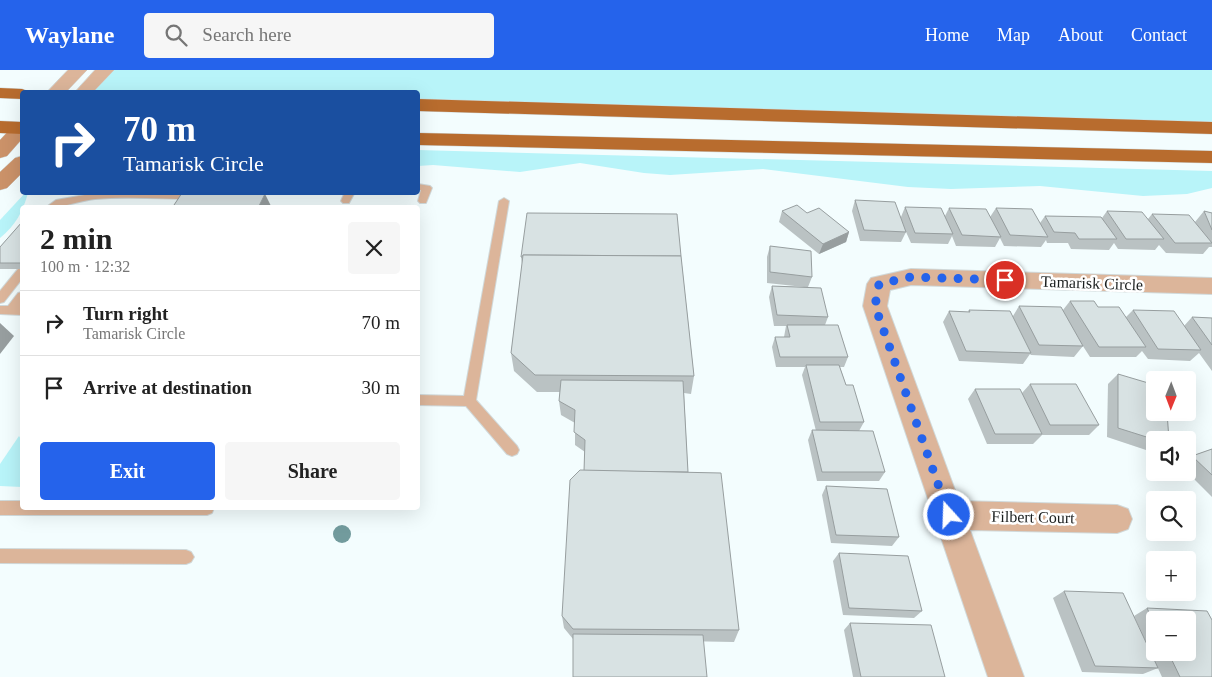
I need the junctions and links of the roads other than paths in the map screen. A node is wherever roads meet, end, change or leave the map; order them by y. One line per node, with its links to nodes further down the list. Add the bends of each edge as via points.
1 (78, 70): 3 (street)
2 (105, 70): 4 (street)
3 (58, 90)
4 (86, 90)
5 (0, 93): 6 (highway)
6 (20, 94)
7 (420, 105): 10 (highway)
8 (0, 127): 9 (highway)
9 (20, 128)
10 (1212, 128)
11 (20, 130): 13 (main road)
12 (420, 139): 14 (highway)
13 (0, 152)
14 (1212, 157)
15 (20, 164): 16 (main road)
16 (0, 184)
17 (420, 187): 23 (lane, via 427,188)
18 (85, 196): 19 (lane); 25 (lane); 26 (lane)
19 (103, 196): 20 (lane); 27 (lane)
20 (125, 196): 21 (lane); 28 (lane)
21 (183, 196): 22 (lane); 29 (lane)
22 (198, 196)
23 (423, 201)
24 (504, 201): 36 (lane)
25 (52, 205)
26 (78, 205)
27 (96, 205)
28 (118, 205)
29 (177, 205)
30 (20, 274): 32 (lane)
31 (1212, 286): 40 (street, Tamarisk Circle, via 911,277 879,284 875,306)
32 (0, 299)
33 (20, 299): 34 (lane)
34 (11, 310)
35 (420, 400): 36 (lane)
36 (469, 400): 37 (lane)
37 (512, 450)
38 (0, 508): 39 (lane)
39 (20, 508)
40 (949, 515): 41 (street, Filbert Court); 44 (street, Tamarisk Circle)
41 (1117, 519)
42 (0, 556): 43 (lane)
43 (186, 557)
44 (1006, 677)

